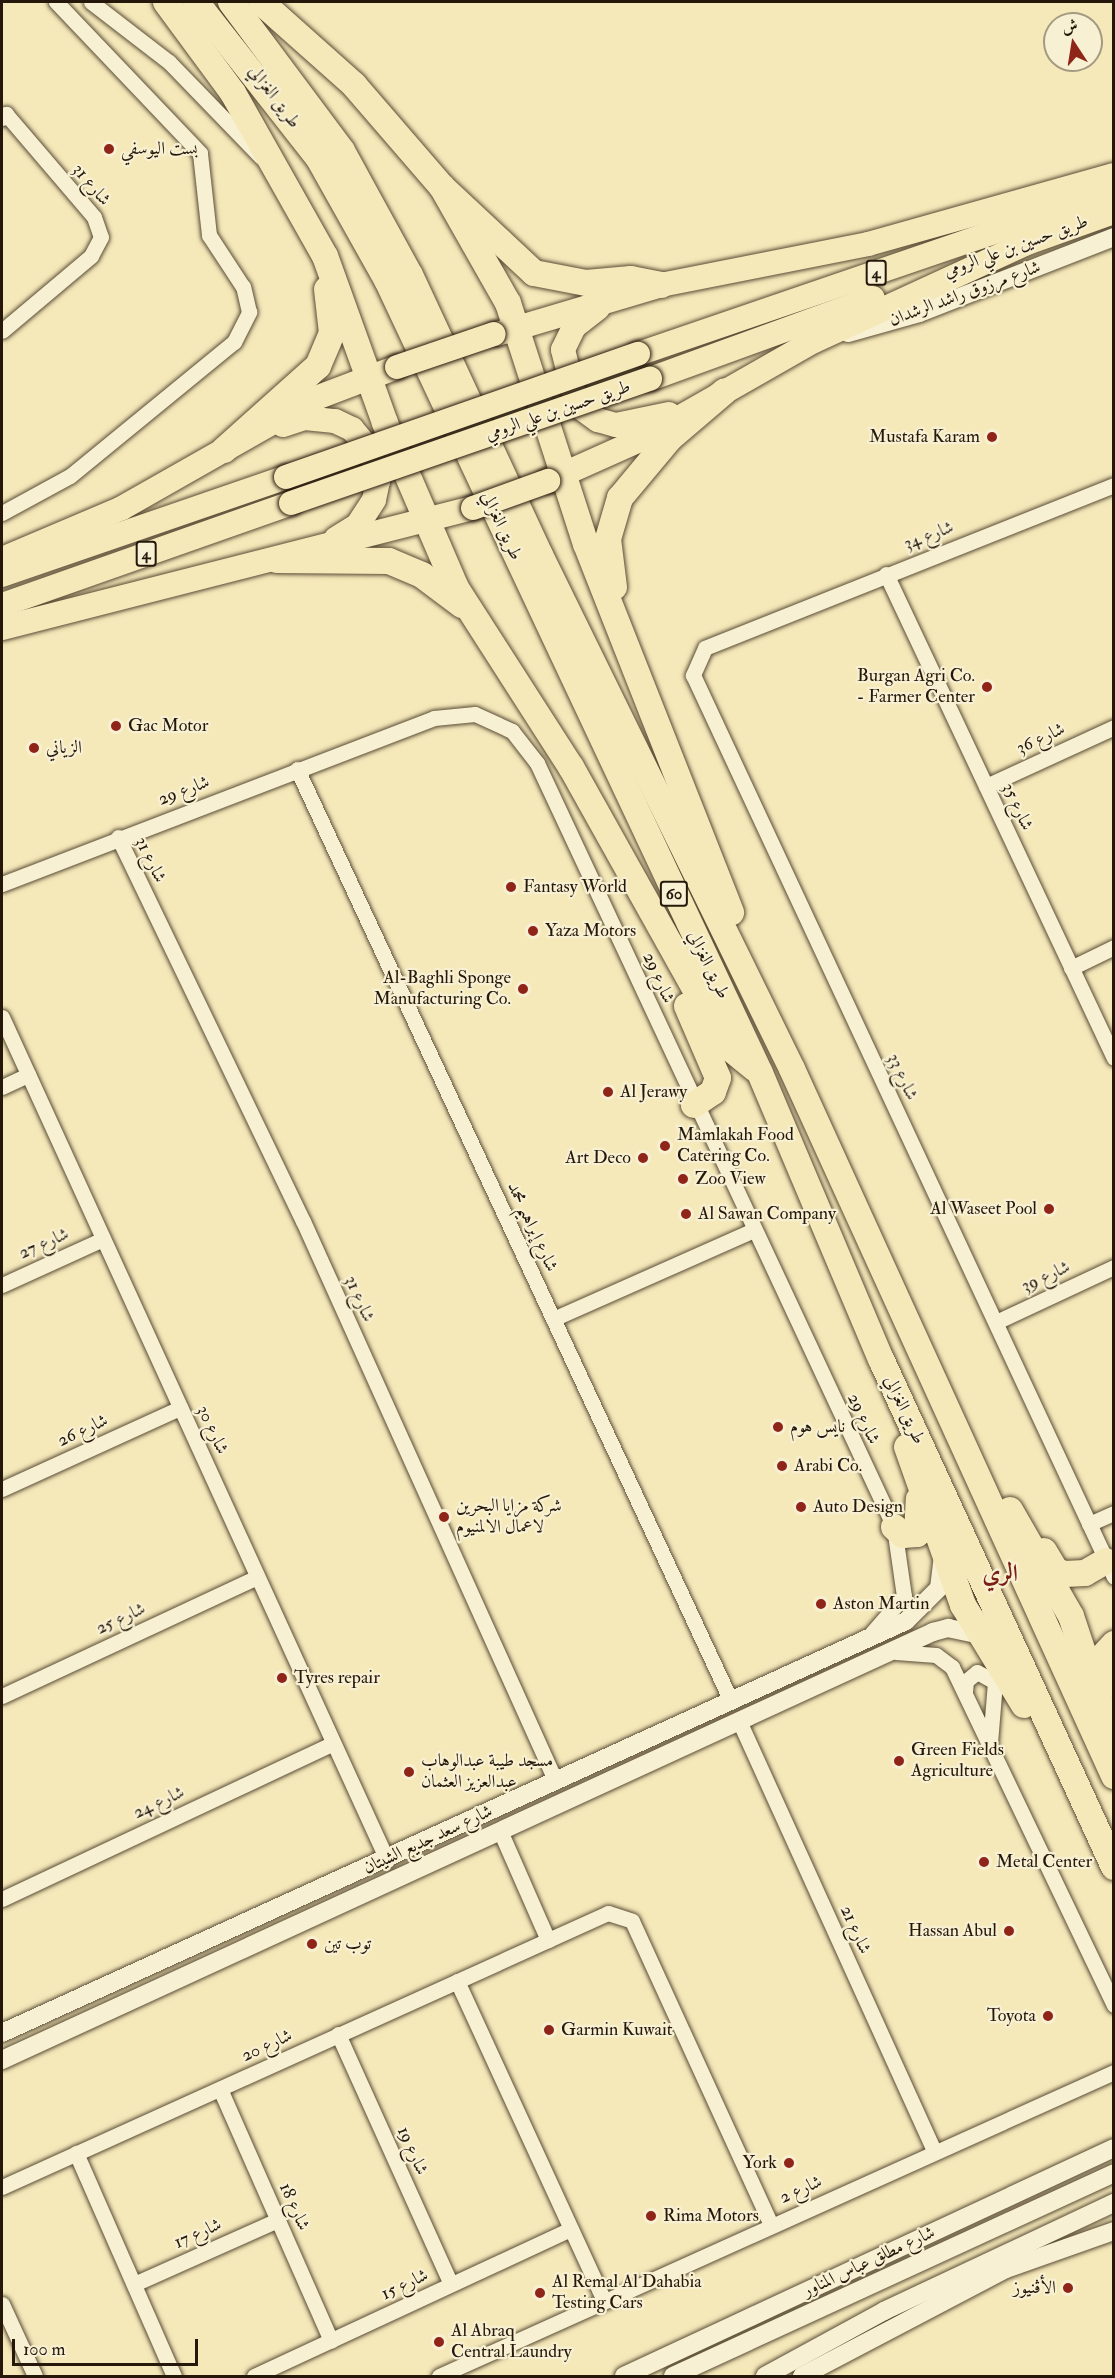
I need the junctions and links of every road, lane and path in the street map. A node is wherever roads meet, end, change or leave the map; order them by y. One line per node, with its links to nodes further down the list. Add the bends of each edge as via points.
1 (56, 2): 26 (street, via 200,153 209,235 243,287 249,312 239,337 179,387 58,485)
2 (91, 2): 8 (street, via 169,62 237,135)
3 (166, 2): 8 (highway, via 233,93)
4 (196, 2): 48 (highway, طريق الغزالي / 60, via 279,101 355,218)
5 (231, 2): 47 (highway, طريق الغزالي / 60, via 290,74 377,208)
6 (275, 3): 10 (highway, via 302,38 354,85)
7 (2, 118): 18 (street, شارع 31, via 6,114 94,217 100,237 91,256)
8 (279, 170): 12 (highway)
9 (1113, 175): 16 (highway, via 827,255)
10 (442, 187): 16 (highway, via 534,273 586,283 632,279); 17 (highway, via 493,269)
11 (1113, 191): 31 (highway, طريق حسين بن علي الرومي / 4, bridge)
12 (299, 210): 20 (highway, via 346,305); 23 (highway, via 330,297 329,344 318,366)
13 (1113, 212): 15 (highway, طريق حسين بن علي الرومي / 4)
14 (1113, 237): 19 (street, شارع مرزوق راشد الرشدان, via 919,313)
15 (1031, 241): 19 (highway); 32 (highway, طريق حسين بن علي الرومي / 4, bridge, via 650,380)
16 (661, 285): 17 (highway); 22 (highway, via 653,294 586,315 565,342 563,366 577,405 598,420 626,425 662,415)
17 (506, 331): 20 (highway, bridge); 24 (highway)
18 (2, 332)
19 (814, 341): 21 (highway)
20 (370, 376): 23 (highway, via 295,408); 27 (highway)
21 (725, 391): 22 (highway); 36 (highway, via 644,465 612,515 609,563)
22 (680, 417): 24 (highway)
23 (224, 450): 28 (highway, via 122,508); 29 (highway, via 315,417 352,429 371,452 378,481 365,518 342,537)
24 (556, 477): 27 (highway, bridge); 36 (highway)
25 (1113, 485): 30 (street, شارع 34)
26 (2, 513)
27 (425, 521): 29 (highway); 33 (highway)
28 (2, 560)
29 (277, 560): 33 (highway, via 388,561 422,575); 35 (highway)
30 (886, 573): 34 (street, شارع 34); 39 (street, شارع 35)
31 (2, 575)
32 (2, 605)
33 (470, 612): 42 (highway, via 571,767)
34 (759, 626): 57 (street, شارع 33, via 705,648 694,665 696,684)
35 (2, 628)
36 (638, 672): 47 (highway)
37 (1113, 728): 39 (street, شارع 36)
38 (297, 769): 40 (street, شارع 29); 51 (street, شارع 29, via 455,713 485,717 512,731 537,763); 56 (street, شارع إبراهيم محمد)
39 (986, 786): 44 (street, شارع 35)
40 (118, 837): 41 (street, شارع 29); 87 (street, شارع 31, via 303,1221)
41 (2, 884)
42 (655, 919): 48 (highway, via 727,1047); 51 (highway, via 669,967 717,1070 713,1092)
43 (1113, 947): 44 (street)
44 (1071, 968): 46 (street, شارع 35)
45 (2, 1017): 49 (street, شارع 30)
46 (1113, 1058)
47 (792, 1069): 59 (highway, طريق الغزالي / 60)
48 (760, 1073): 58 (highway, طريق الغزالي / 60)
49 (28, 1075): 50 (street); 53 (street, شارع 30)
50 (2, 1087)
51 (694, 1105): 52 (street, شارع 29)
52 (752, 1231): 56 (street); 66 (street, شارع 29)
53 (103, 1239): 55 (street, شارع 27); 60 (street, شارع 30)
54 (1113, 1267): 57 (street, شارع 39)
55 (2, 1285)
56 (553, 1319): 79 (street, شارع إبراهيم محمد)
57 (996, 1322): 65 (street, شارع 33)
58 (881, 1359): 61 (highway); 88 (highway, طريق الغزالي / 60)
59 (944, 1402): 63 (highway); 86 (highway, طريق الغزالي / 60)
60 (180, 1408): 62 (street, شارع 26); 69 (street, شارع 30)
61 (915, 1475): 66 (highway, via 920,1528 911,1537); 67 (highway)
62 (2, 1489)
63 (1006, 1502): 68 (highway, via 1056,1571 1075,1575); 85 (highway, via 1071,1616)
64 (1113, 1513): 65 (street)
65 (1089, 1524): 68 (street, شارع 33)
66 (894, 1527): 71 (street, شارع 29, via 904,1596)
67 (944, 1548): 70 (highway, via 963,1605); 71 (street, شارع سعد جديع الشيتان, via 939,1588 921,1611)
68 (1110, 1569)
69 (257, 1577): 78 (street, شارع 25); 83 (street, شارع 30)
70 (982, 1635): 73 (street, شارع سعد جديع الشيتان, via 948,1628); 88 (highway)
71 (866, 1639): 74 (street, شارع سعد جديع الشيتان)
72 (1113, 1644): 80 (highway, via 1101,1658)
73 (890, 1653): 75 (street, شارع سعد جديع الشيتان); 77 (street, via 936,1655 952,1667)
74 (809, 1665): 75 (street, via 804,1682); 76 (street, شارع سعد جديع الشيتان)
75 (817, 1688): 81 (street, شارع سعد جديع الشيتان)
76 (757, 1689): 79 (street, شارع سعد جديع الشيتان); 81 (street, via 774,1697)
77 (966, 1692): 84 (street); 84 (street, via 966,1681 977,1672 995,1682)
78 (2, 1696)
79 (731, 1701): 87 (street, شارع سعد جديع الشيتان)
80 (1113, 1705)
81 (766, 1711): 82 (street, شارع سعد جديع الشيتان)
82 (740, 1723): 89 (street, شارع سعد جديع الشيتان); 106 (street, شارع 21)
83 (333, 1743): 90 (street, شارع 30); 92 (street, شارع 24)
84 (990, 1743): 98 (street)
85 (1113, 1745)
86 (1113, 1776)
87 (556, 1782): 90 (street, شارع سعد جديع الشيتان)
88 (1093, 1821): 91 (highway, طريق الغزالي / 60)
89 (501, 1833): 93 (street); 97 (street, شارع سعد جديع الشيتان)
90 (387, 1860): 95 (street, شارع سعد جديع الشيتان)
91 (1113, 1866)
92 (2, 1899)
93 (548, 1940): 94 (street, شارع 20); 112 (street, شارع 20, via 608,1913 632,1921)
94 (457, 1981): 101 (street, شارع 20); 113 (street)
95 (114, 1983): 96 (street, شارع سعد جديع الشيتان); 97 (street, via 109,1996)
96 (75, 1998): 99 (street, via 87,2006); 100 (street, شارع سعد جديع الشيتان)
97 (122, 2004): 99 (street, شارع سعد جديع الشيتان)
98 (1113, 2005)
99 (86, 2020): 102 (street, شارع سعد جديع الشيتان)
100 (2, 2033)
101 (338, 2034): 104 (street, شارع 20); 116 (street, شارع 19)
102 (2, 2060)
103 (1113, 2072): 106 (street, شارع 2)
104 (220, 2089): 107 (street, شارع 20); 111 (street, شارع 18)
105 (1113, 2148): 125 (street, شارع مطلق عباس المناور)
106 (935, 2152): 112 (street, شارع 2)
107 (76, 2153): 109 (street, شارع 20); 115 (street)
108 (1113, 2173): 126 (street, شارع مطلق عباس المناور)
109 (2, 2187)
110 (1113, 2203): 119 (street)
111 (278, 2220): 115 (street, شارع 17); 120 (street, شارع 18)
112 (771, 2225): 117 (street, شارع 2)
113 (572, 2229): 116 (street, شارع 15); 117 (street)
114 (1113, 2231): 119 (street, via 1006,2269)
115 (134, 2284): 122 (street)
116 (452, 2284): 120 (street, شارع 15)
117 (604, 2300): 124 (street, شارع 2)
118 (2, 2304): 121 (street)
119 (883, 2321): 127 (street); 128 (street)
120 (332, 2341): 123 (street, شارع 15)
121 (35, 2376)
122 (174, 2376)
123 (254, 2376)
124 (440, 2376)
125 (624, 2376)
126 (673, 2376)
127 (765, 2376)
128 (802, 2376)

